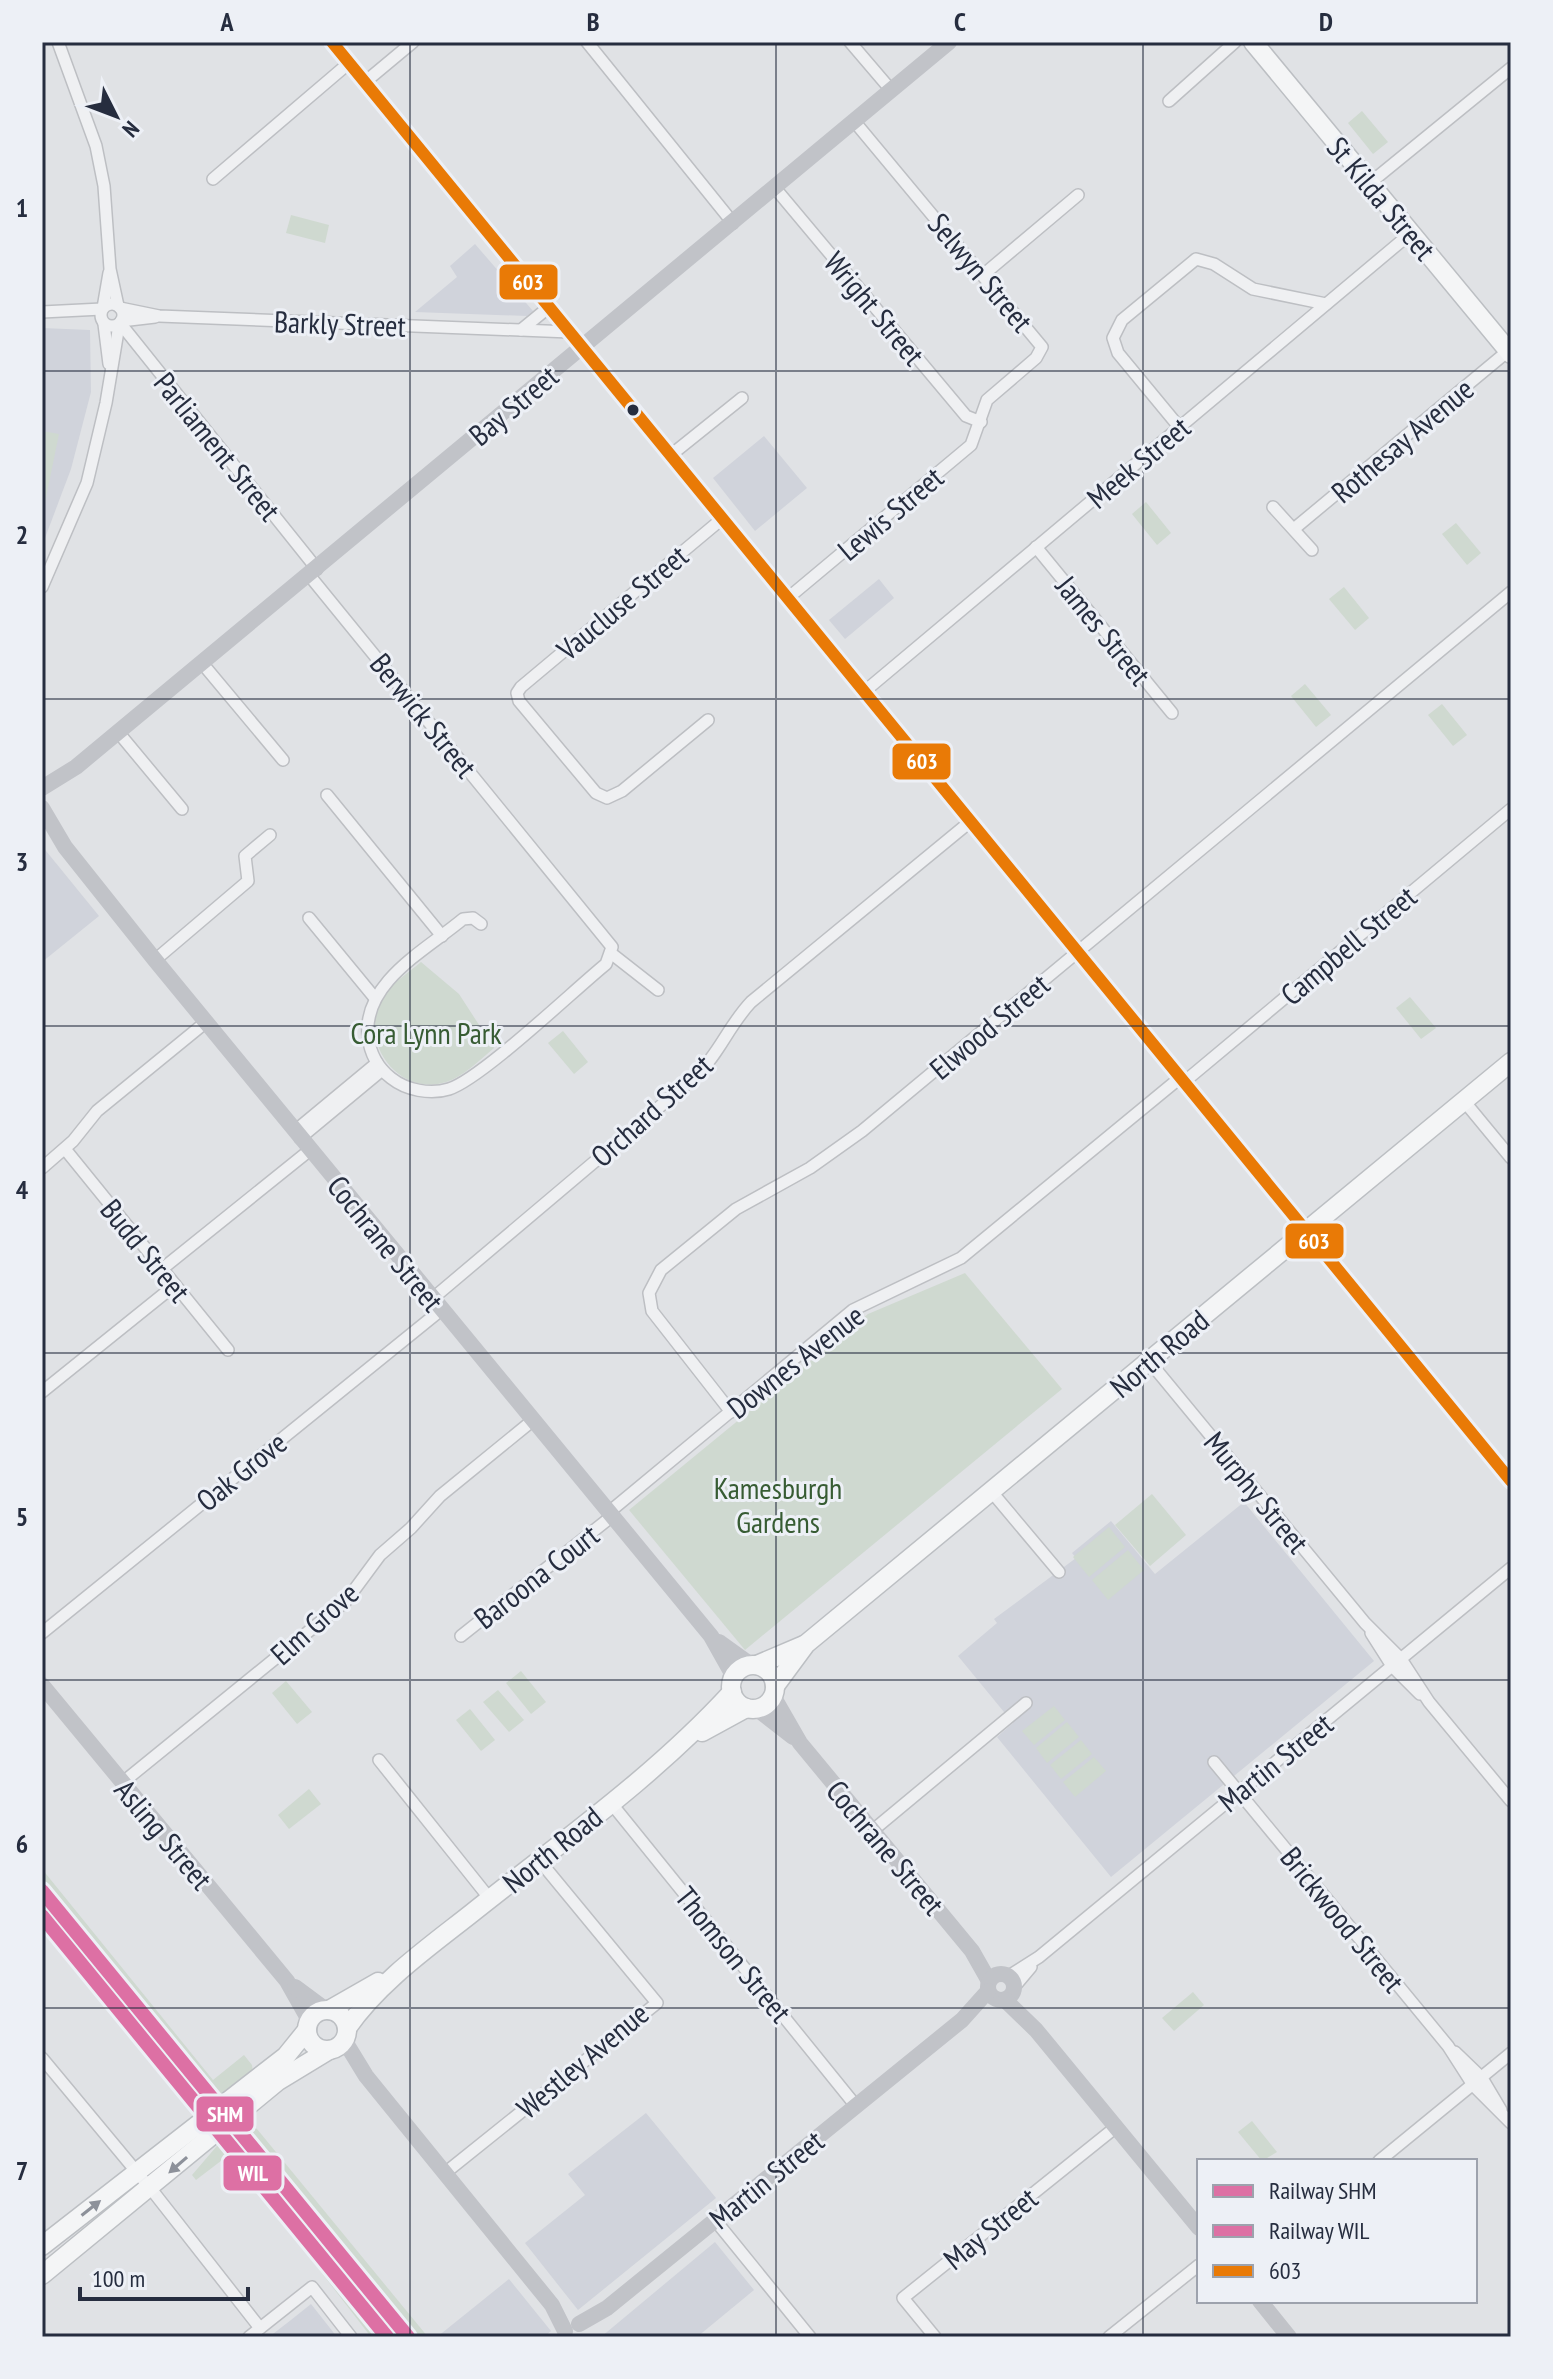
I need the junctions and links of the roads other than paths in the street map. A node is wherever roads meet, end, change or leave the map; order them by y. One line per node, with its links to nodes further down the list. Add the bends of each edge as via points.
1 (58, 42): 21 (street, via 96,146)
2 (332, 42): 9 (street)
3 (413, 42): 11 (street)
4 (587, 42): 19 (street)
5 (850, 42): 12 (street)
6 (949, 42): 12 (street, Bay Street)
7 (1235, 42): 13 (street)
8 (1253, 42): 16 (main road, St Kilda Street)
9 (349, 63): 11 (street); 15 (street)
10 (1511, 68): 16 (street)
11 (365, 82): 25 (street)
12 (891, 90): 14 (street, Bay Street)
13 (1169, 101)
14 (854, 121): 17 (street, Bay Street); 22 (street, Selwyn Street)
15 (213, 179)
16 (1370, 183): 20 (main road, St Kilda Street)
17 (775, 188): 19 (street, Bay Street); 36 (street, Wright Street, via 966,416)
18 (1078, 195): 22 (street)
19 (733, 223): 32 (street, Bay Street)
20 (1411, 233): 23 (street, Meek Street); 33 (main road, St Kilda Street)
21 (110, 269): 24 (street); 27 (street)
22 (983, 275): 36 (street, Selwyn Street, via 1042,347 987,400)
23 (1326, 304): 37 (street, Meek Street); 37 (street, via 1253,289 1196,259 1122,320 1113,338 1118,353)
24 (119, 307): 27 (street, Barkly Street); 28 (street, Barkly Street); 29 (street)
25 (549, 307): 30 (street); 31 (street)
26 (42, 312): 27 (street)
27 (103, 316): 29 (street, Barkly Street); 34 (street)
28 (159, 316): 29 (street, Barkly Street); 30 (street, Barkly Street)
29 (120, 323): 34 (street); 44 (street, Parliament Street)
30 (521, 331): 31 (street, Barkly Street)
31 (570, 332): 32 (street)
32 (583, 348): 38 (street); 44 (street, Bay Street)
33 (1510, 352): 41 (street, Rothesay Avenue)
34 (110, 373): 45 (street, via 87,483)
35 (742, 398): 38 (street)
36 (981, 422): 47 (street, Lewis Street, via 971,445)
37 (1180, 428): 42 (street, Meek Street)
38 (671, 455): 40 (street)
39 (1273, 507): 41 (street)
40 (723, 518): 47 (street); 51 (street, Vaucluse Street, via 521,687 519,701 602,797 622,791)
41 (1295, 528): 43 (street)
42 (1036, 547): 49 (street, Meek Street); 50 (street, James Street)
43 (1312, 550)
44 (313, 572): 48 (street, Bay Street); 68 (street, Berwick Street, via 609,940)
45 (42, 587)
46 (1511, 592): 67 (street, Elwood Street)
47 (788, 598): 49 (street)
48 (202, 663): 52 (street, Bay Street); 53 (street)
49 (865, 691): 60 (street)
50 (1172, 713)
51 (708, 720)
52 (118, 732): 54 (street, Bay Street); 58 (street)
53 (283, 760)
54 (76, 767): 55 (street, Bay Street); 57 (street, Bay Street)
55 (42, 788)
56 (327, 795): 66 (street)
57 (42, 805): 63 (street, Cochrane Street)
58 (182, 809)
59 (1511, 809): 75 (street, Campbell Street)
60 (971, 821): 67 (street); 84 (street, Orchard Street, via 751,1002 696,1076)
61 (42, 830): 63 (street, Cochrane Street)
62 (270, 835): 69 (street, via 245,856 248,881)
63 (65, 847): 69 (street, Cochrane Street)
64 (309, 918): 71 (street)
65 (481, 924): 66 (street, via 468,917)
66 (442, 936): 71 (street)
67 (1078, 952): 75 (street); 88 (street, Elwood Street, via 862,1131 810,1168 736,1209 654,1277 649,1293 652,1311)
68 (612, 954): 70 (street); 74 (street, via 458,1085 425,1091 399,1083)
69 (155, 960): 72 (street, Cochrane Street)
70 (658, 990)
71 (374, 997): 74 (street, via 368,1032)
72 (206, 1022): 77 (street, Cochrane Street); 78 (street, via 97,1111)
73 (1511, 1062): 76 (main road, North Road)
74 (380, 1066): 77 (street)
75 (1182, 1079): 81 (street); 88 (street, Downes Avenue, via 961,1258 853,1310)
76 (1464, 1101): 79 (street); 81 (main road, North Road)
77 (302, 1140): 82 (street); 84 (street, Cochrane Street)
78 (65, 1149): 80 (street); 82 (street, Budd Street)
79 (1511, 1158)
80 (42, 1168)
81 (1307, 1231): 86 (main road, North Road); 90 (street)
82 (162, 1269): 83 (street, Budd Street)
83 (175, 1285): 85 (street, Budd Street); 87 (street)
84 (436, 1304): 89 (street, Cochrane Street); 95 (street, Oak Grove)
85 (228, 1350)
86 (1149, 1361): 91 (main road, North Road); 99 (street, Murphy Street)
87 (42, 1392)
88 (731, 1412): 92 (street, Downes Avenue)
89 (532, 1421): 92 (street, Cochrane Street); 110 (street, Elm Grove, via 440,1496 380,1555 334,1612)
90 (1511, 1481)
91 (991, 1491): 94 (street); 98 (main road, North Road)
92 (610, 1515): 96 (street, Baroona Court); 97 (street, Cochrane Street)
93 (1511, 1568): 99 (street, Martin Street)
94 (1059, 1572)
95 (42, 1633)
96 (461, 1636)
97 (711, 1636): 100 (street, Cochrane Street); 101 (street, Cochrane Street)
98 (806, 1644): 100 (main road, North Road); 103 (main road, North Road)
99 (1396, 1662): 111 (street, Martin Street); 112 (street, Murphy Street)
100 (754, 1665): 101 (main road, North Road); 103 (main road, via 770,1672)
101 (733, 1684): 105 (main road); 106 (main road, North Road)
102 (42, 1685): 110 (street, Asling Street)
103 (774, 1691): 105 (main road, North Road); 107 (street, Cochrane Street)
104 (1026, 1703): 114 (street)
105 (751, 1708): 106 (main road, North Road); 107 (street, Cochrane Street)
106 (689, 1739): 113 (main road, North Road)
107 (800, 1743): 114 (street, Cochrane Street)
108 (379, 1760): 116 (street)
109 (1214, 1762): 111 (street, Brickwood Street)
110 (122, 1783): 118 (street, Asling Street)
111 (1239, 1792): 119 (street, Martin Street); 125 (street, Brickwood Street)
112 (1511, 1801)
113 (611, 1803): 115 (main road, North Road); 126 (street, Thomson Street)
114 (872, 1831): 119 (street, Cochrane Street)
115 (539, 1860): 116 (main road, North Road); 131 (street, Westley Avenue, via 657,2003)
116 (490, 1899): 117 (main road, North Road)
117 (414, 1959): 120 (main road, North Road); 122 (main road, North Road, via 364,2006)
118 (287, 1981): 120 (street, Asling Street); 121 (street, Asling Street)
119 (1002, 1987): 126 (street, Martin Street); 128 (street, Cochrane Street)
120 (328, 2010): 121 (main road, North Road); 122 (main road, via 341,2015)
121 (308, 2025): 122 (main road, via 311,2043); 130 (main road, via 286,2056)
122 (338, 2042): 131 (street); 132 (main road, North Road, one-way to 132, via 278,2081)
123 (1511, 2053): 125 (street)
124 (42, 2058): 130 (street)
125 (1477, 2081): 127 (street, Brickwood Street); 129 (street)
126 (856, 2106): 133 (street, Martin Street)
127 (1507, 2118)
128 (1116, 2127): 134 (street, Cochrane Street); 144 (street, May Street, via 903,2298)
129 (1381, 2159)
130 (137, 2172): 132 (street); 135 (main road, one-way to 130)
131 (445, 2173): 140 (street)
132 (151, 2188): 137 (main road, North Road); 139 (street)
133 (715, 2220): 140 (street, Martin Street); 143 (street)
134 (1197, 2226)
135 (42, 2246)
136 (1197, 2267): 145 (street)
137 (42, 2275)
138 (1262, 2303): 146 (street)
139 (260, 2328): 141 (street); 142 (street, via 312,2287)
140 (573, 2332)
141 (249, 2337)
142 (351, 2337)
143 (810, 2337)
144 (935, 2337)
145 (1109, 2337)
146 (1289, 2337)

